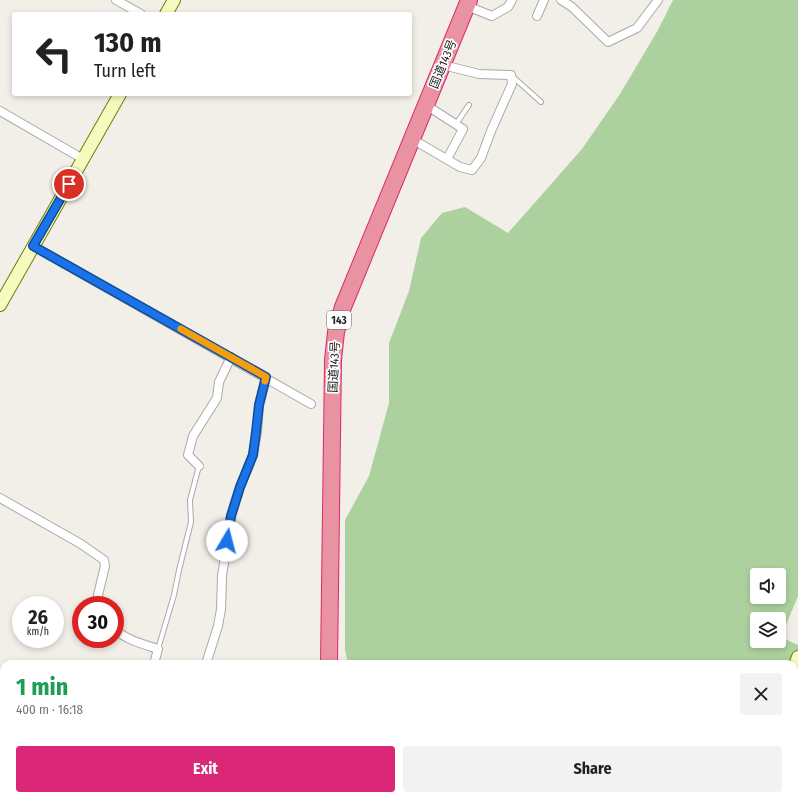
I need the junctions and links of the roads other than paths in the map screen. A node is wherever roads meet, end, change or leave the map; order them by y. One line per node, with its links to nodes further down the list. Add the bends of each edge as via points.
1 (116, 0): 8 (street)
2 (174, 0): 9 (street)
3 (512, 0): 7 (street, via 508,7 492,16)
4 (544, 0): 10 (street)
5 (561, 0): 6 (street, via 572,7 608,42 637,28)
6 (658, 0)
7 (468, 3): 11 (highway, 国道143号 / 143)
8 (137, 12)
9 (167, 12)
10 (537, 16)
11 (443, 65): 12 (street, via 479,74); 15 (highway, 国道143号 / 143)
12 (511, 75): 14 (lane); 21 (street, via 512,84 481,158 472,170 460,167)
13 (119, 96): 20 (street)
14 (541, 102)
15 (426, 105): 18 (street); 19 (highway, 国道143号 / 143)
16 (468, 106): 18 (lane)
17 (0, 111): 20 (street)
18 (456, 125): 21 (street, via 463,130)
19 (412, 139): 21 (street); 34 (highway, 国道143号 / 143, via 343,307 336,332 333,360)
20 (83, 159): 22 (street)
21 (447, 159)
22 (33, 246): 23 (street); 24 (street)
23 (0, 305)
24 (231, 357): 25 (street); 27 (street, via 218,382 217,398 193,436 188,454)
25 (266, 377): 26 (street); 33 (street, via 259,405 253,455 231,516 222,576 222,608)
26 (311, 404)
27 (199, 466): 31 (lane, via 190,500 191,522)
28 (0, 498): 29 (street, via 104,560)
29 (98, 596)
30 (124, 636): 31 (street)
31 (158, 649): 32 (street)
32 (155, 660)
33 (207, 660)
34 (329, 660)

